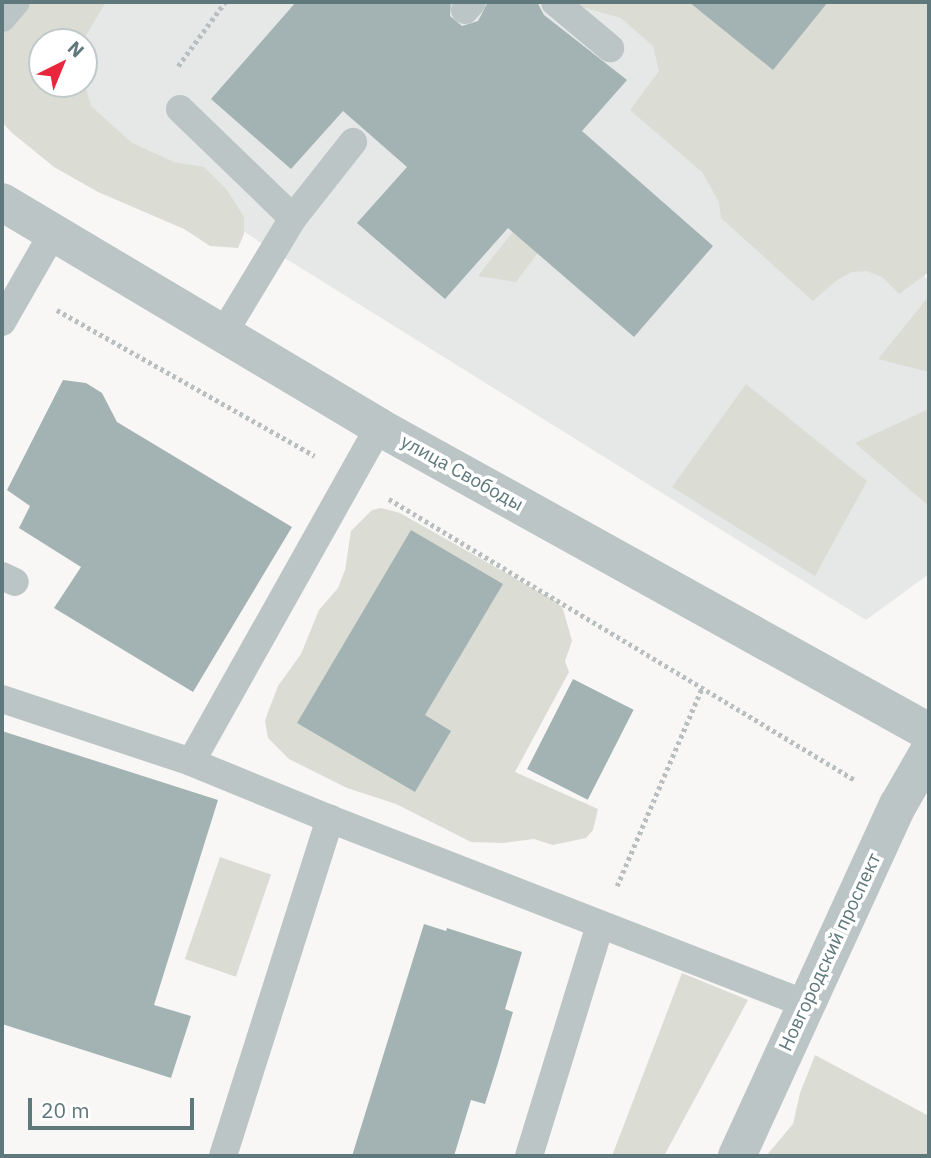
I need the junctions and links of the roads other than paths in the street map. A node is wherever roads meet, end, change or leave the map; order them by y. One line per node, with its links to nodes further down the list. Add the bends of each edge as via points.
1 (16, 2): 3 (lane)
2 (555, 2): 4 (lane)
3 (2, 18)
4 (610, 48)
5 (180, 110): 8 (lane)
6 (352, 142): 8 (lane)
7 (2, 202): 9 (street, улица Свободы)
8 (293, 218): 11 (lane)
9 (53, 233): 10 (lane); 11 (street, улица Свободы)
10 (2, 322)
11 (223, 334): 12 (street, улица Свободы)
12 (379, 427): 14 (street, улица Свободы); 16 (lane)
13 (2, 699): 16 (lane)
14 (929, 732)
15 (929, 751): 19 (street, Новгородский проспект, via 898,805)
16 (191, 762): 17 (lane)
17 (330, 819): 18 (lane); 20 (lane)
18 (600, 925): 19 (lane); 21 (lane)
19 (806, 1004): 22 (street, Новгородский проспект)
20 (223, 1156)
21 (529, 1156)
22 (737, 1156)

